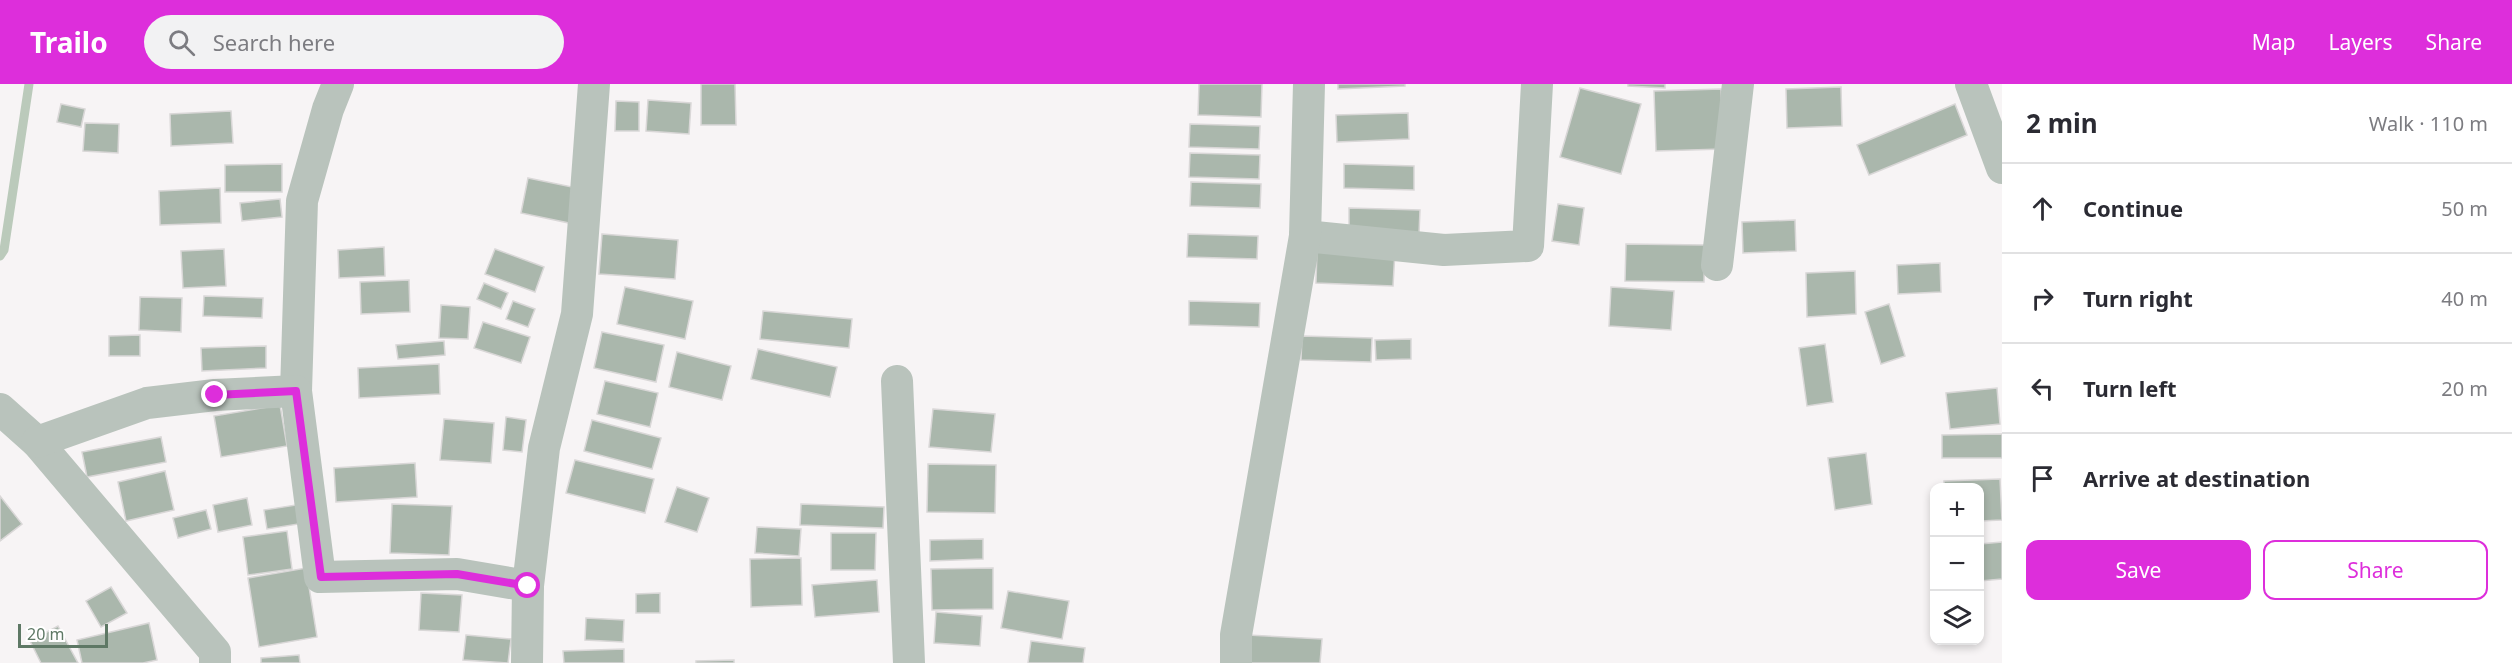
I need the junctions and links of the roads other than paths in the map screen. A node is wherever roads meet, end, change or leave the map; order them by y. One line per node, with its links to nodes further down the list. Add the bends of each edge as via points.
1 (338, 84): 11 (street, via 327,109 302,201)
2 (594, 84): 14 (street, via 577,314 544,448)
3 (1309, 84): 8 (street)
4 (1537, 84): 8 (street, via 1527,246 1444,250)
5 (1738, 84): 9 (street)
6 (1971, 84): 7 (street)
7 (2002, 168)
8 (1305, 237): 18 (street, via 1236,635)
9 (1717, 265)
10 (897, 381): 17 (street)
11 (296, 391): 13 (street, via 147,403); 14 (street, via 321,577 457,574)
12 (0, 409): 13 (street)
13 (37, 442): 15 (street, via 215,652)
14 (528, 586): 16 (street)
15 (215, 663)
16 (527, 663)
17 (909, 663)
18 (1236, 663)

